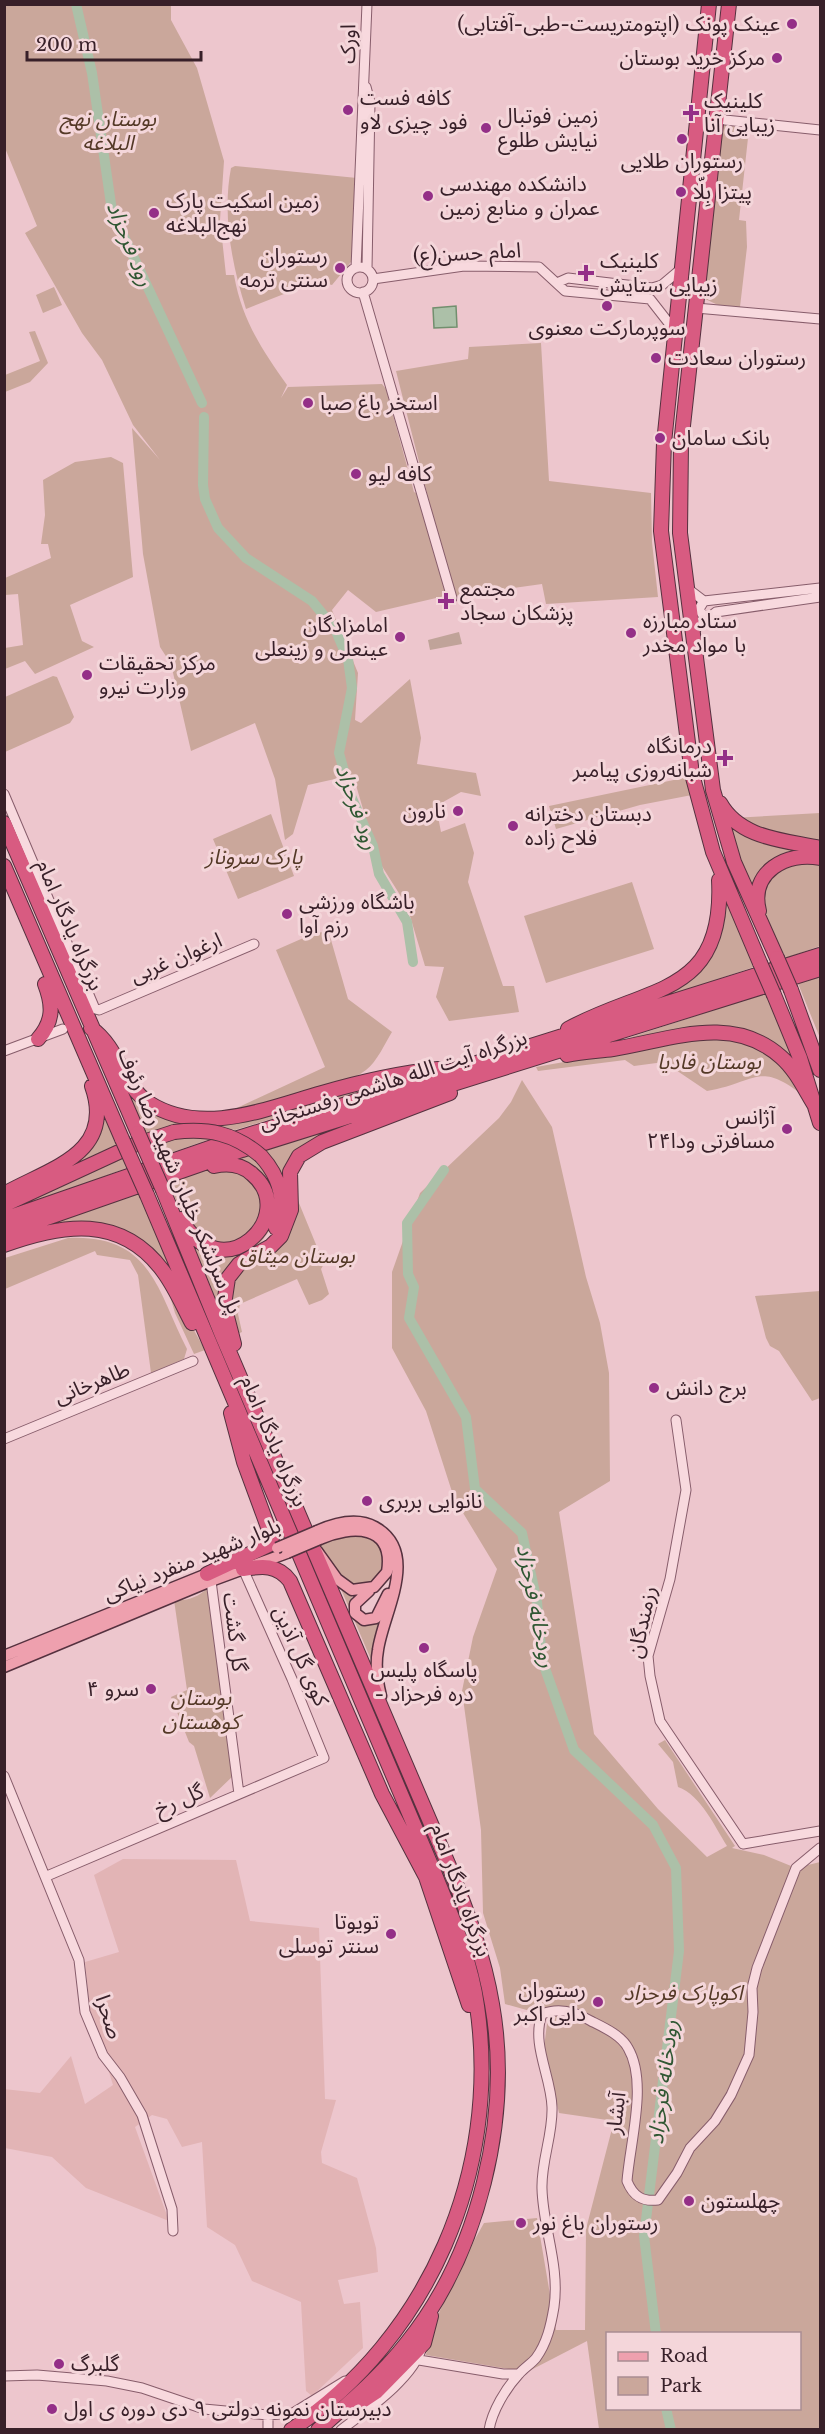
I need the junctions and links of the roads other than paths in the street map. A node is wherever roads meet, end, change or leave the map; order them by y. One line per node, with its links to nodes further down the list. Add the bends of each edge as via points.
1 (367, 4): 4 (street, اورک)
2 (709, 4): 11 (highway)
3 (729, 4): 7 (highway)
4 (366, 36): 5 (street); 6 (street, اورک)
5 (377, 38)
6 (365, 84): 9 (street); 10 (street, via 370,102)
7 (720, 117): 8 (street); 17 (highway)
8 (820, 130)
9 (356, 268): 10 (street); 15 (street, via 349,275 349,285 356,292)
10 (367, 269): 12 (street)
11 (681, 269): 14 (street); 19 (highway)
12 (373, 279): 13 (street, امام حسن(ع), via 464,266 539,267); 15 (street, via 372,286)
13 (559, 282): 14 (street, via 568,278); 16 (street, امام حسن(ع), via 565,291)
14 (652, 288): 16 (street, via 655,296)
15 (363, 292): 23 (street)
16 (650, 299): 19 (street)
17 (696, 308): 18 (street); 20 (highway, via 680,472)
18 (820, 319)
19 (675, 332): 33 (highway, via 664,443 661,531 692,774)
20 (685, 584): 24 (street); 26 (highway)
21 (820, 588): 24 (street)
22 (820, 597): 25 (street)
23 (452, 598)
24 (704, 601): 25 (street, via 699,609)
25 (709, 616): 26 (street, via 694,630)
26 (693, 641): 27 (highway)
27 (713, 790): 30 (highway, via 728,816 743,829); 35 (highway, via 731,855)
28 (4, 794): 36 (street, ارغوان غربی, via 95,1009)
29 (4, 823): 41 (highway, بزرگراه یادگار امام)
30 (820, 848)
31 (820, 858): 35 (highway, via 788,859 776,864 764,877 757,901)
32 (4, 866): 34 (highway, بزرگراه یادگار امام)
33 (718, 866): 45 (highway, via 717,924 710,946 690,973 666,988 585,1020); 51 (highway, bridge, via 800,1058)
34 (24, 916): 42 (highway, بزرگراه یادگار امام); 43 (highway, via 52,1008 47,1029)
35 (769, 942): 39 (highway)
36 (254, 944)
37 (820, 948): 39 (highway)
38 (820, 955): 39 (highway)
39 (776, 964): 45 (highway, بزرگراه آیت الله هاشمی رفسنجانی); 50 (highway, bridge, via 791,990)
40 (820, 969): 49 (highway, بزرگراه آیت الله هاشمی رفسنجانی)
41 (91, 1028): 44 (highway, بزرگراه یادگار امام); 48 (highway, via 105,1038 141,1097 162,1109 197,1118 245,1115 374,1080)
42 (70, 1032): 43 (street); 46 (highway, بزرگراه یادگار امام); 55 (highway, via 97,1104 93,1134 77,1155)
43 (38, 1039): 47 (street)
44 (98, 1044): 54 (highway, پل سرلشکر خلبان شهید رضا رئوف, bridge)
45 (540, 1044): 48 (highway, بزرگراه آیت الله هاشمی رفسنجانی)
46 (85, 1050): 61 (highway, پل سرلشکر خلبان شهید رضا رئوف, bridge, via 147,1195)
47 (4, 1051)
48 (470, 1066): 57 (highway, بزرگراه آیت الله هاشمی رفسنجانی)
49 (504, 1066): 51 (highway, via 685,1034 733,1033 759,1041 783,1058); 53 (highway, بزرگراه آیت الله هاشمی رفسنجانی); 60 (highway, via 464,1088 304,1151 290,1172 291,1210 286,1228 278,1241)
50 (820, 1070)
51 (815, 1106): 52 (highway)
52 (820, 1123)
53 (179, 1172): 54 (highway, via 230,1164 249,1171 262,1186 267,1202 265,1220 258,1233 236,1248 211,1248 193,1237); 58 (highway, بزرگراه آیت الله هاشمی رفسنجانی)
54 (163, 1190): 61 (highway, پل سرلشکر خلبان شهید رضا رئوف)
55 (4, 1194)
56 (4, 1205): 60 (highway, bridge, via 134,1145 196,1129 234,1137 261,1156 275,1175 282,1204 274,1233)
57 (4, 1218)
58 (4, 1233)
59 (4, 1245): 63 (highway, via 70,1227 106,1231 132,1243 161,1269)
60 (260, 1252): 64 (highway, via 233,1270 224,1294 226,1318)
61 (216, 1338): 63 (highway, بزرگراه یادگار امام); 64 (highway, بزرگراه یادگار امام)
62 (193, 1360): 66 (street, طاهرخانی)
63 (219, 1364): 71 (highway, via 244,1462 272,1538 269,1545); 84 (highway, بزرگراه یادگار امام, via 454,1921 475,1994)
64 (244, 1384): 67 (highway, بزرگراه یادگار امام)
65 (676, 1420): 81 (street, رزمندگان, via 686,1490 670,1579 648,1656 660,1721 743,1844)
66 (4, 1439)
67 (317, 1539): 68 (main road, بلوار شهید منفرد نیاکی, bridge); 69 (main road, بلوار شهید منفرد نیاکی, via 331,1525 351,1522 374,1526 393,1545); 72 (main road, via 337,1579 347,1588 358,1591); 72 (main road, بلوار شهید منفرد نیاکی, via 351,1529 378,1538 387,1552 388,1564 385,1576); 77 (highway, بزرگراه یادگار امام)
68 (282, 1551): 70 (main road, بلوار شهید منفرد نیاکی); 71 (main road, بلوار شهید منفرد نیاکی)
69 (396, 1566): 72 (main road, via 378,1614 370,1620 360,1619 355,1613 355,1602); 77 (main road, بلوار شهید منفرد نیاکی, via 397,1585 376,1663)
70 (243, 1569): 71 (main road, بلوار شهید منفرد نیاکی); 78 (street, کوی گل آذین); 84 (highway, via 271,1567 290,1581 382,1794 430,1885)
71 (209, 1577): 73 (main road, بلوار شهید منفرد نیاکی); 76 (main road, بلوار شهید منفرد نیاکی); 80 (street, گل گشت)
72 (374, 1587)
73 (149, 1598): 74 (main road, via 124,1602); 75 (main road, بلوار شهید منفرد نیاکی)
74 (4, 1651)
75 (4, 1656)
76 (4, 1667)
77 (385, 1716): 86 (highway, بزرگراه یادگار امام, via 467,1912 489,1984 495,2026 497,2096 490,2154 473,2218)
78 (324, 1758): 80 (street, گل رخ)
79 (4, 1776): 83 (street, صحرا)
80 (239, 1794): 83 (street, گل رخ)
81 (820, 1831)
82 (820, 1848): 89 (street, آبشار, via 796,1868 757,1968 752,1988 749,2055 731,2095 690,2148 658,2200 641,2199 631,2192 627,2181 639,2085 628,2046 585,2018 553,2009 542,2014 538,2042 552,2107 542,2191 555,2294 544,2343 535,2359)
83 (47, 1876): 85 (street, صحرا, via 79,1960 85,2012 103,2055 142,2115 172,2209)
84 (481, 2039): 91 (highway, بزرگراه یادگار امام, via 478,2130 451,2230 415,2303 384,2346)
85 (173, 2231)
86 (437, 2297): 87 (highway); 93 (highway, بزرگراه یادگار امام, via 394,2358)
87 (424, 2343): 88 (street); 93 (highway, via 376,2392)
88 (419, 2360): 89 (street); 96 (street, via 384,2396)
89 (519, 2374): 97 (street, آبشار)
90 (4, 2376): 92 (street, via 107,2380 204,2409)
91 (354, 2376): 92 (street, via 293,2413); 95 (highway, بزرگراه یادگار امام)
92 (268, 2415): 94 (street)
93 (322, 2426)
94 (268, 2430)
95 (291, 2430)
96 (341, 2430)
97 (489, 2430)

